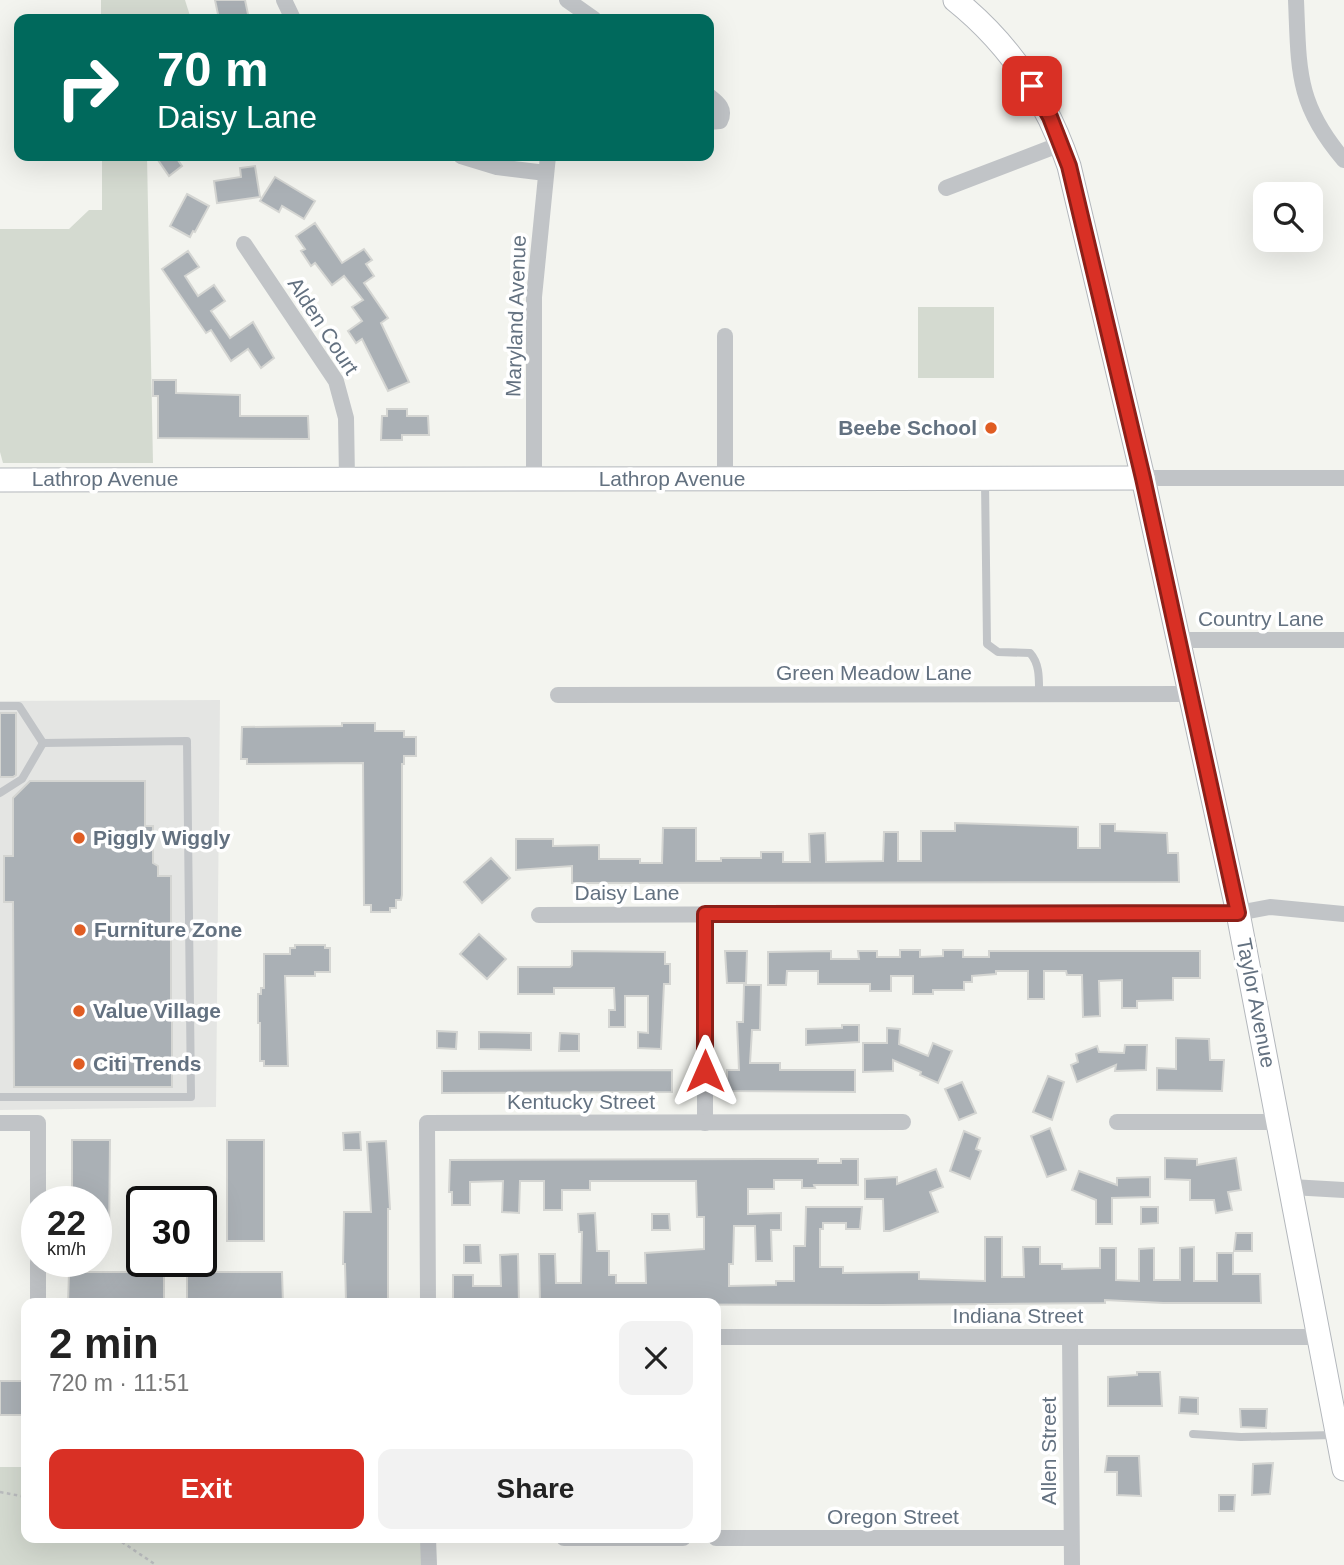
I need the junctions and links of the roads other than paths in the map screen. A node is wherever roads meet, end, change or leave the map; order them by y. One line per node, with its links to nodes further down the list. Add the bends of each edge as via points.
1 (567, 0): 4 (street)
2 (956, 0): 7 (street, Taylor Avenue, via 1014,59)
3 (1297, 0): 8 (street, via 1303,89 1314,119)
4 (584, 12)
5 (714, 100): 6 (street, via 723,114)
6 (714, 122)
7 (1061, 144): 12 (street); 16 (street, Taylor Avenue)
8 (1344, 160)
9 (477, 161): 11 (street)
10 (547, 161): 11 (street, Maryland Avenue)
11 (546, 173): 19 (street, Maryland Avenue, via 534,297)
12 (946, 188)
13 (244, 244): 18 (street, Alden Court, via 336,381 346,418)
14 (725, 336): 20 (street)
15 (985, 478): 16 (street, Lathrop Avenue); 20 (street, Lathrop Avenue); 24 (lane, via 987,644 998,652 1030,653 1038,671)
16 (1143, 478): 17 (street, Lathrop Avenue); 22 (street, Taylor Avenue)
17 (1344, 478)
18 (347, 479): 19 (street, Lathrop Avenue); 21 (street, Lathrop Avenue)
19 (534, 479): 20 (street, Lathrop Avenue)
20 (725, 479)
21 (0, 480)
22 (1178, 640): 23 (street, Country Lane); 25 (street, Taylor Avenue)
23 (1344, 640)
24 (1039, 694): 25 (street, Green Meadow Lane); 26 (street, Green Meadow Lane)
25 (1190, 694): 30 (street, Taylor Avenue)
26 (558, 695)
27 (0, 706): 28 (lane, via 19,706)
28 (43, 743): 29 (lane, via 22,779); 34 (lane, via 187,741 191,1097)
29 (0, 793)
30 (1238, 913): 31 (street, Daisy Lane); 32 (street, Daisy Lane, via 1270,907); 37 (street, Taylor Avenue)
31 (705, 914): 33 (street, Daisy Lane); 39 (street)
32 (1344, 914)
33 (539, 915)
34 (0, 1097)
35 (903, 1122): 39 (street, Kentucky Street)
36 (1117, 1122): 37 (street)
37 (1279, 1122): 41 (street, Taylor Avenue)
38 (0, 1123): 40 (street, via 38,1123)
39 (705, 1123): 45 (street, Kentucky Street, via 427,1123)
40 (38, 1186)
41 (1291, 1187): 42 (street); 47 (street, Taylor Avenue)
42 (1344, 1190)
43 (38, 1277): 44 (street)
44 (38, 1298)
45 (428, 1298)
46 (1070, 1337): 47 (street, Indiana Street); 48 (street, Indiana Street); 52 (street, Allen Street)
47 (1320, 1337): 50 (street, Taylor Avenue)
48 (721, 1338)
49 (1193, 1434): 50 (lane)
50 (1341, 1451)
51 (721, 1538): 52 (street, Oregon Street)
52 (1071, 1538): 55 (street, Allen Street)
53 (428, 1543): 54 (street)
54 (429, 1565)
55 (1072, 1565)

